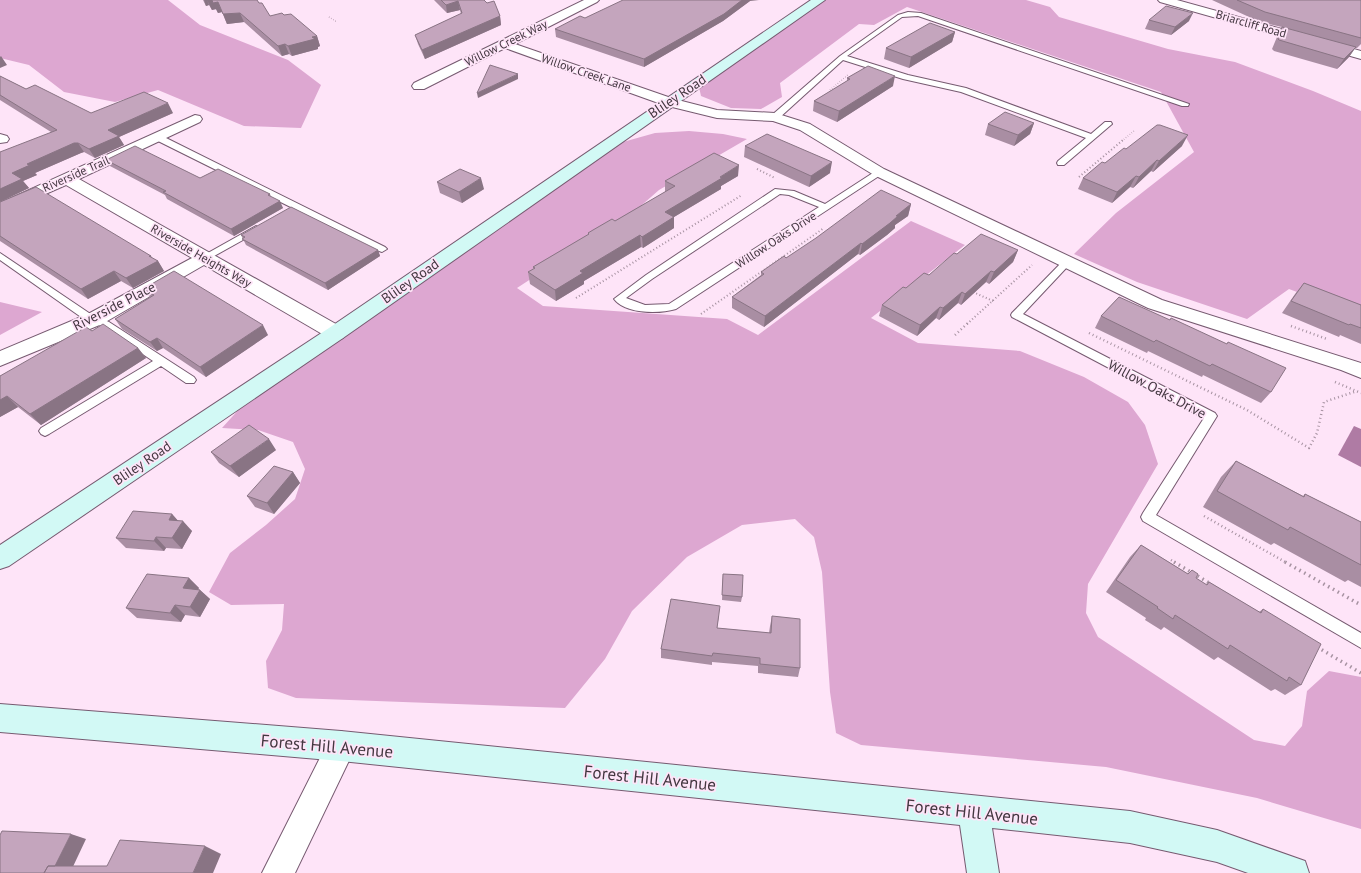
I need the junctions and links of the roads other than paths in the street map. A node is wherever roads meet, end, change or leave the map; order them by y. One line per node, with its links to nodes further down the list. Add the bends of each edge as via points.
1 (593, 0): 4 (street, Willow Creek Way)
2 (818, 0): 8 (street, Bliley Road)
3 (1164, 0): 5 (street, Briarcliff Road)
4 (504, 44): 7 (street, Willow Creek Way); 8 (street, Willow Creek Lane)
5 (1361, 55)
6 (842, 57): 9 (lane, via 900,16 919,14); 10 (lane); 14 (lane, via 906,77 964,90)
7 (419, 86)
8 (669, 102): 10 (street, via 717,114); 28 (street, Bliley Road)
9 (1185, 104)
10 (775, 117): 16 (street, via 805,127)
11 (195, 119): 13 (street, Riverside Trail)
12 (1108, 124): 14 (lane)
13 (157, 137): 17 (street, Riverside Trail); 18 (lane)
14 (1092, 137): 15 (lane)
15 (1061, 163)
16 (879, 172): 19 (lane, Willow Oaks Drive); 26 (street)
17 (66, 178): 20 (street, Riverside Trail); 25 (street, Riverside Heights Way)
18 (297, 206): 21 (lane); 23 (lane)
19 (826, 207): 19 (lane, Willow Oaks Drive, via 791,193 778,192 648,277 619,299 655,311 672,307)
20 (0, 209)
21 (284, 214)
22 (263, 225): 25 (lane)
23 (382, 249)
24 (0, 256): 27 (lane)
25 (204, 258): 27 (street, Riverside Place); 28 (street, Riverside Heights Way)
26 (1066, 262): 31 (street, via 1155,304); 35 (lane, Willow Oaks Drive, via 1016,315 1211,416 1148,517)
27 (95, 319): 29 (street, Riverside Place); 30 (lane)
28 (336, 333): 34 (street, Bliley Road)
29 (0, 359)
30 (161, 361): 32 (lane); 33 (lane)
31 (1361, 371)
32 (190, 380)
33 (45, 431)
34 (0, 558)
35 (1361, 640)
36 (0, 718): 37 (street, Forest Hill Avenue)
37 (341, 746): 38 (street, Forest Hill Avenue); 39 (street)
38 (974, 812): 40 (street); 41 (street, Forest Hill Avenue, via 1130,827 1217,846)
39 (278, 873)
40 (983, 873)
41 (1293, 873)

